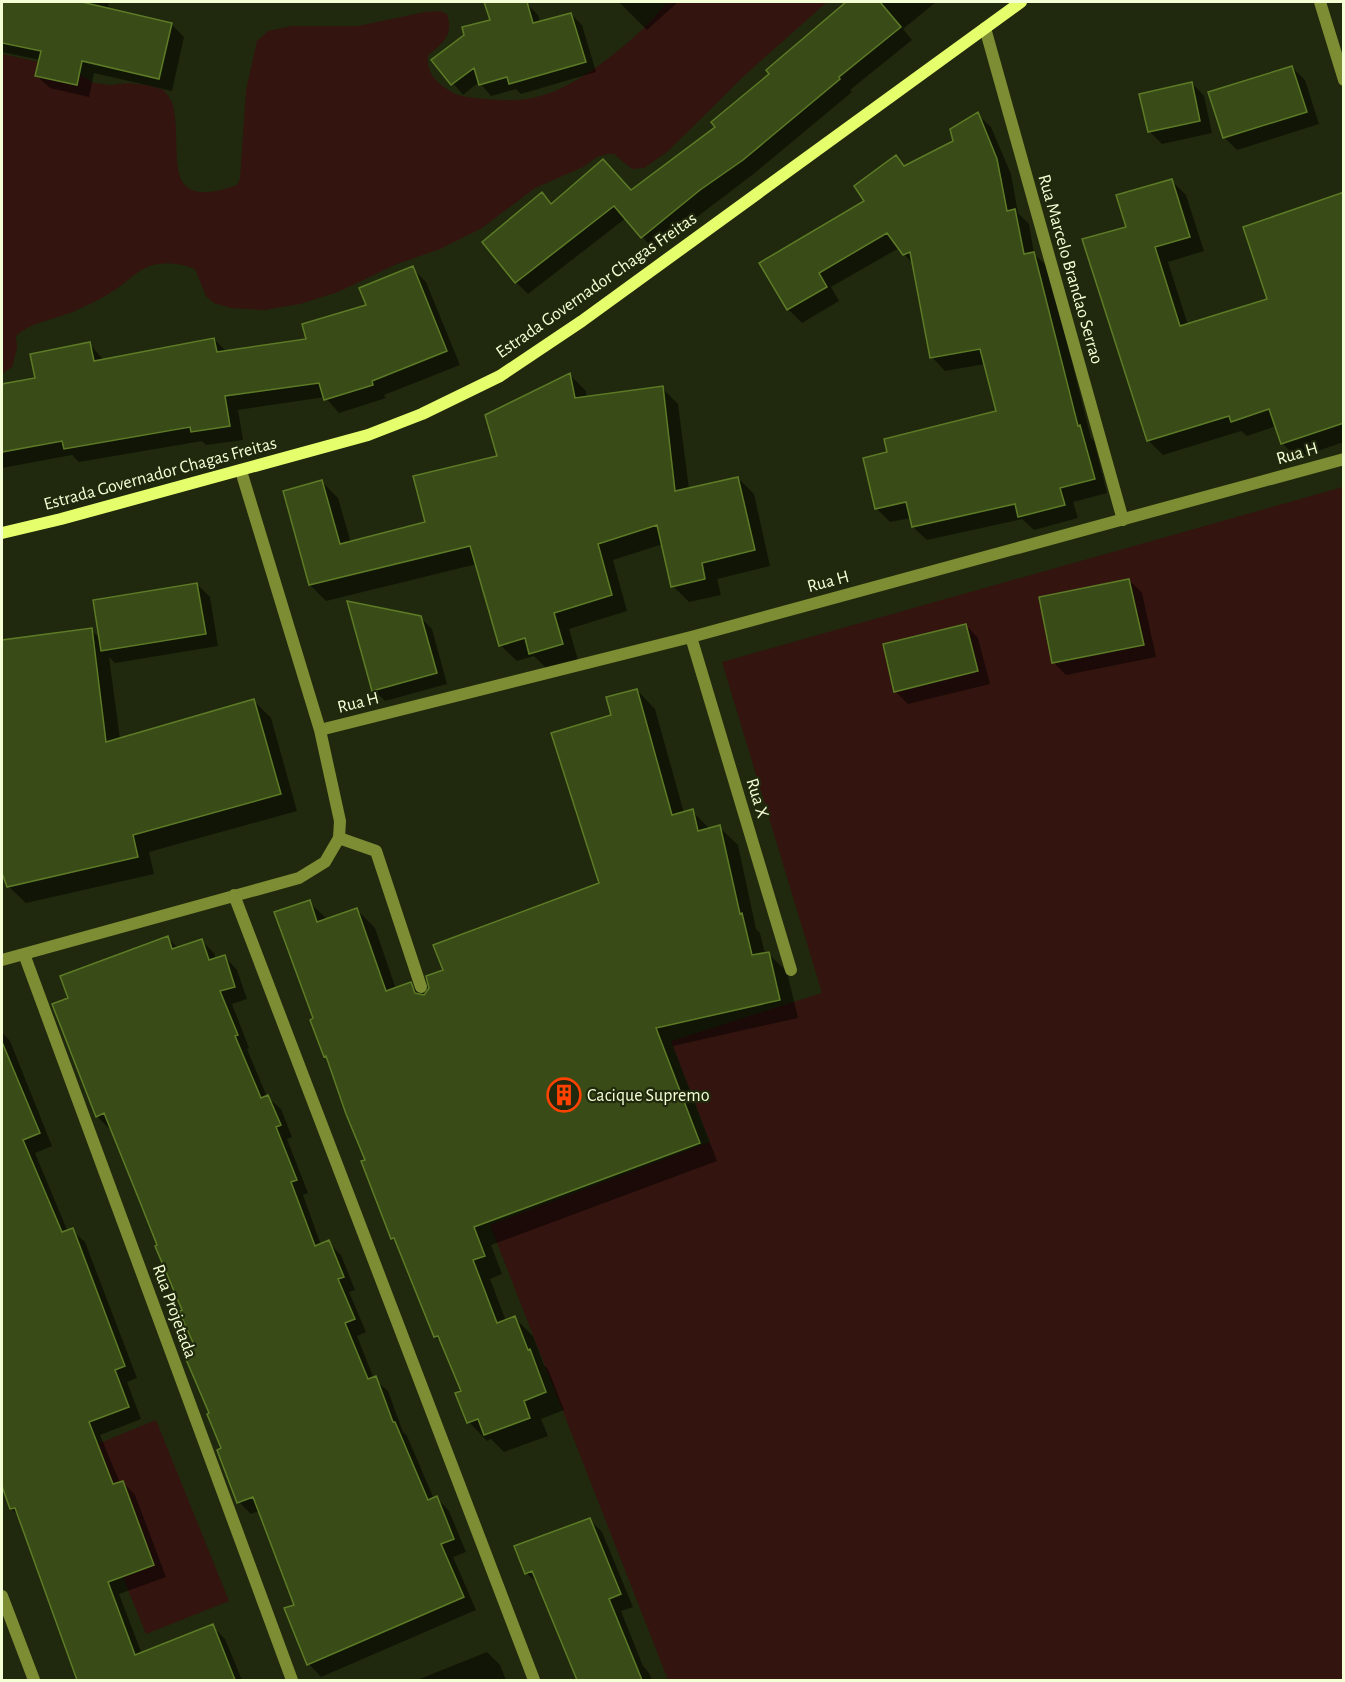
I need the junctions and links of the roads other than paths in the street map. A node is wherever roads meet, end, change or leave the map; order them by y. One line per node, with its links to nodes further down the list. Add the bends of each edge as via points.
1 (1021, 2): 3 (main road, Estrada Governador Chagas Freitas)
2 (1320, 2): 4 (street)
3 (985, 28): 6 (main road, Estrada Governador Chagas Freitas, via 582,321 500,376 368,435); 7 (street, Rua Marcelo Brandao Serrao)
4 (1344, 80)
5 (1344, 459): 7 (street, Rua H)
6 (241, 471): 8 (main road, Estrada Governador Chagas Freitas); 10 (street, Rua H)
7 (1123, 520): 9 (street, Rua H)
8 (2, 533)
9 (691, 637): 10 (street, Rua H); 15 (street, Rua X)
10 (320, 730): 11 (street, Rua H, via 340,821)
11 (339, 838): 12 (street, via 325,862 299,878); 16 (street, via 376,851)
12 (234, 895): 13 (street); 20 (street)
13 (24, 954): 14 (street); 19 (street, Rua Projetada)
14 (2, 960)
15 (791, 970)
16 (421, 987)
17 (2, 1596): 18 (street)
18 (34, 1680)
19 (292, 1680)
20 (534, 1680)

